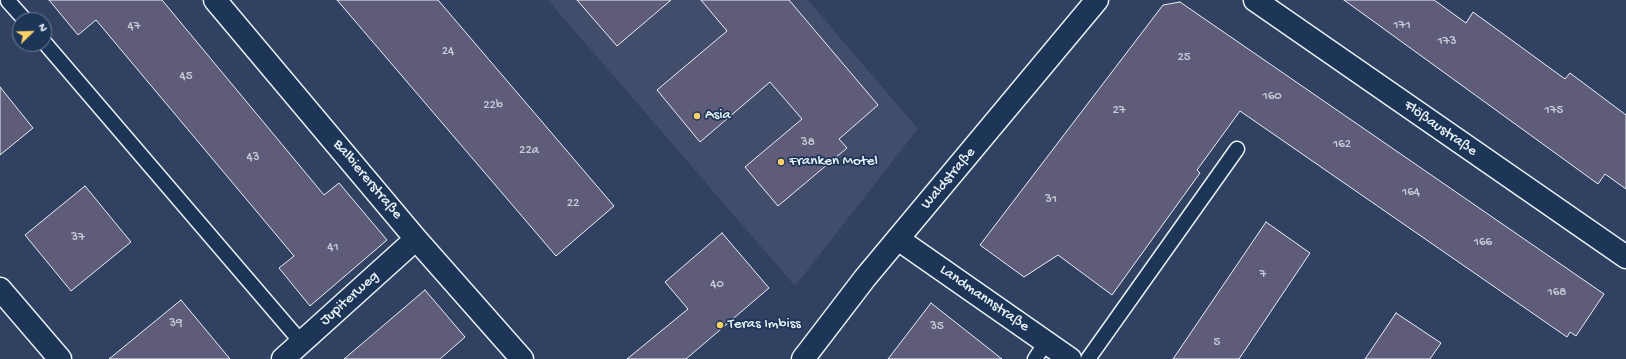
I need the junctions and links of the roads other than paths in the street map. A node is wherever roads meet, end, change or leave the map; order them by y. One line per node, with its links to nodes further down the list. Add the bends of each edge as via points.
1 (215, 0): 8 (street, Balbiererstraße)
2 (1097, 0): 9 (street, Waldstraße)
3 (1254, 0): 10 (street, Flößaustraße)
4 (8, 1): 5 (lane)
5 (18, 12)
6 (52, 51): 12 (lane)
7 (1237, 149): 19 (lane)
8 (416, 239): 12 (street, Jupiterweg); 16 (street, Balbiererstraße)
9 (898, 239): 13 (street, Landmannstraße); 17 (street, Waldstraße)
10 (1626, 257)
11 (0, 289): 14 (street)
12 (302, 343): 15 (street, Jupiterweg)
13 (1041, 351): 18 (street, Landmannstraße)
14 (60, 359)
15 (283, 359)
16 (522, 359)
17 (803, 359)
18 (1070, 359)
19 (1088, 359)

